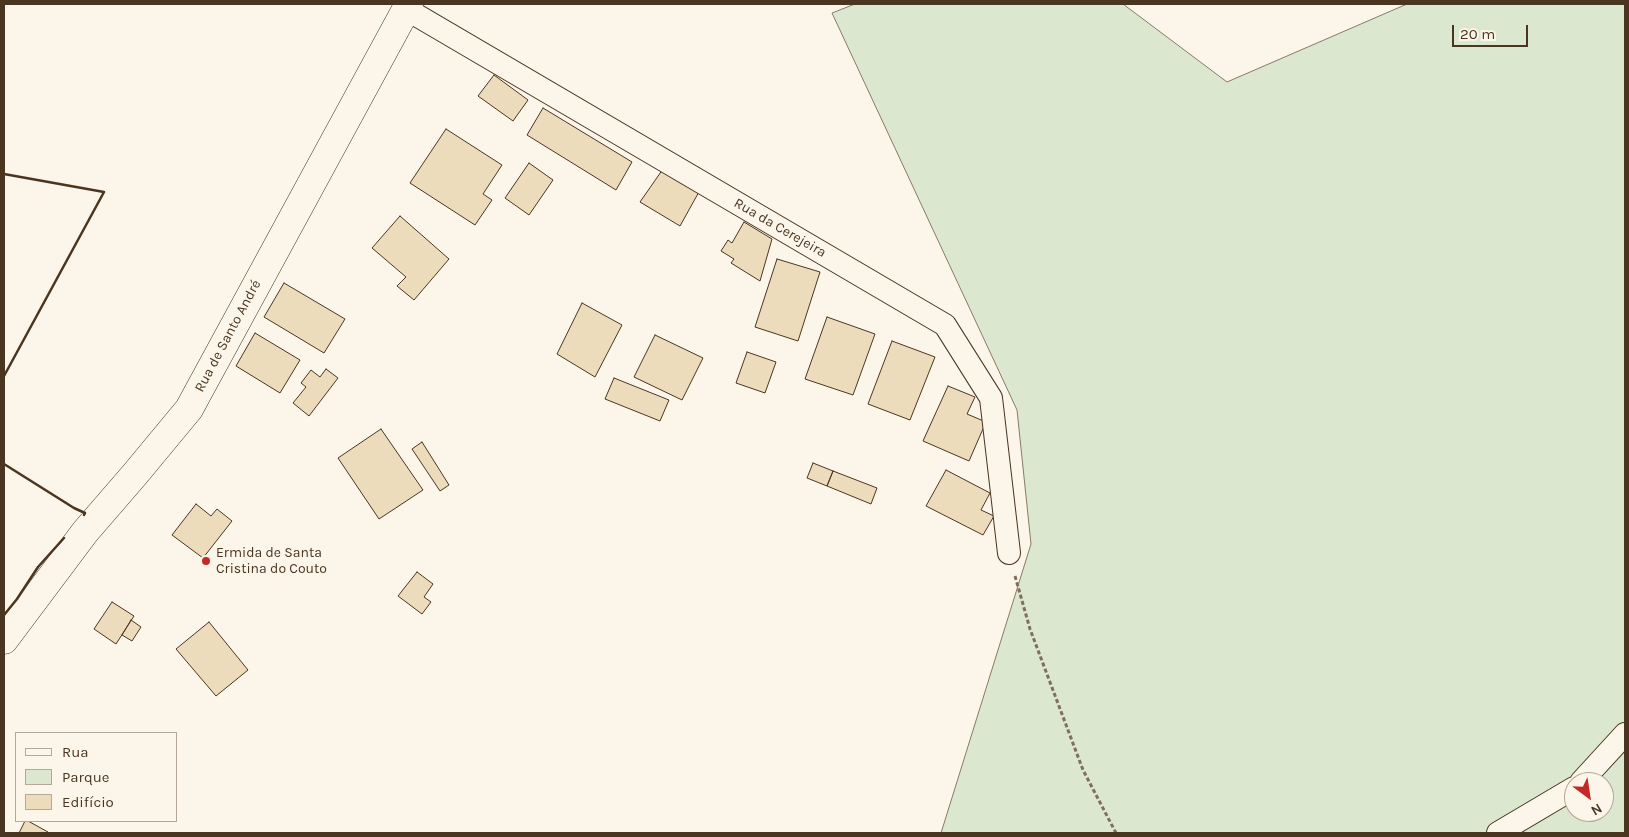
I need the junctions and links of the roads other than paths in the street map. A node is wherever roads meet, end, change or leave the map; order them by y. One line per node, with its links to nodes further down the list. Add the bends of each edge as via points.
1 (408, 6): 2 (street, Rua da Cerejeira, via 945,325 991,398); 3 (main road, Rua de Santo André, via 189,409 85,532)
2 (1009, 553)
3 (4, 640)
4 (1625, 734): 5 (street)
5 (1590, 772)
6 (1564, 794): 7 (street)
7 (1498, 833)

